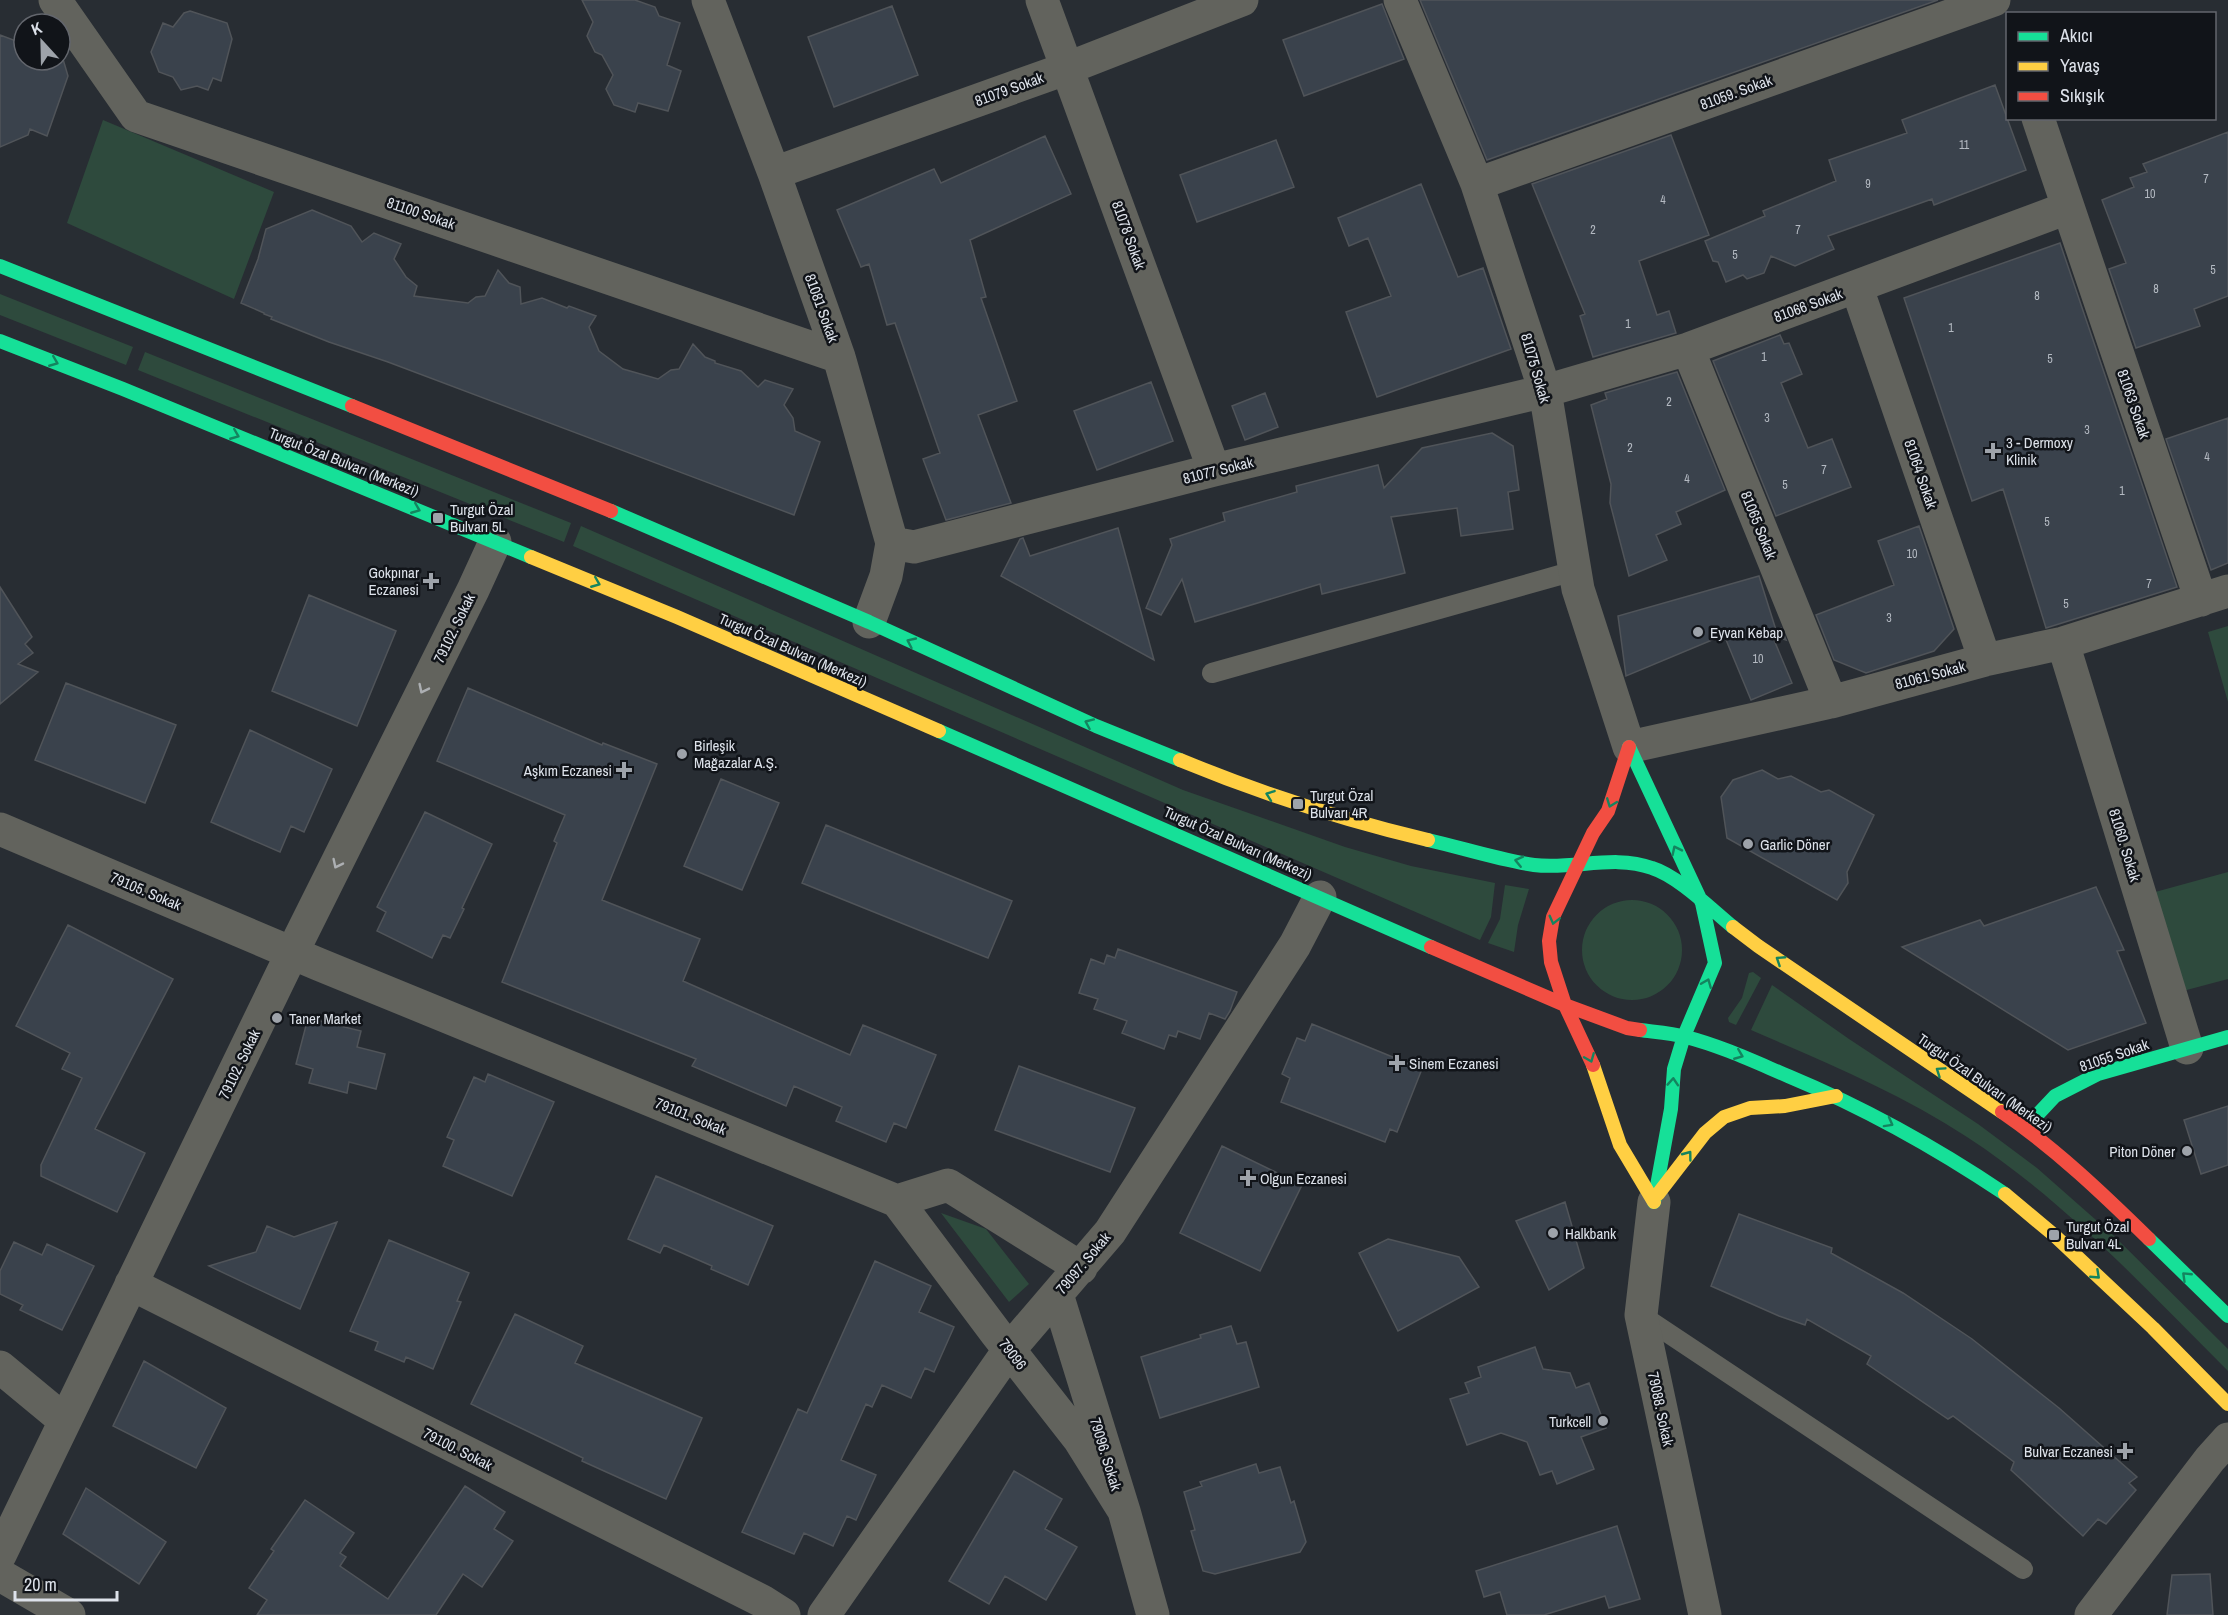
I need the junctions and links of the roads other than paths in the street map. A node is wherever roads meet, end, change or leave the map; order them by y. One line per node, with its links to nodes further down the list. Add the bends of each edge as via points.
1 (55, 0): 16 (street, 81100 Sokak, via 136,116)
2 (708, 0): 9 (street, 81081 Sokak)
3 (1042, 0): 7 (street, 81078 Sokak)
4 (1242, 0): 7 (street, 81079 Sokak)
5 (1400, 0): 10 (street, 81075 Sokak)
6 (1994, 0): 10 (street, 81059. Sokak)
7 (1068, 68): 9 (street, 81079 Sokak); 18 (street, 81078 Sokak)
8 (2039, 120): 11 (street, 81063 Sokak)
9 (774, 173): 16 (street, 81081 Sokak)
10 (1477, 184): 17 (street, 81075 Sokak)
11 (2067, 208): 13 (street, 81066 Sokak); 22 (street, 81063 Sokak)
12 (0, 266): 23 (main road, via 580,498)
13 (1857, 288): 15 (street, 81066 Sokak); 25 (street, 81064 Sokak)
14 (0, 341): 19 (main road, Turgut Özal Bulvarı (Merkezi), one-way to 19)
15 (1688, 349): 17 (street, 81066 Sokak); 27 (street, 81065 Sokak)
16 (839, 357): 20 (street, 81081 Sokak)
17 (1545, 391): 18 (street, 81077 Sokak); 21 (street, 81075 Sokak)
18 (1214, 470): 20 (street, 81077 Sokak, via 914,547)
19 (495, 542): 31 (main road, Turgut Özal Bulvarı (Merkezi), one-way to 31, via 687,621); 33 (street, 79102. Sokak, one-way to 33)
20 (892, 543): 23 (street, 81081 Sokak, via 886,576)
21 (1574, 571): 26 (lane); 28 (street, 81075 Sokak)
22 (2214, 595): 24 (street, 81061 Sokak)
23 (869, 622): 30 (main road, one-way to 23, via 1534,865 1382,829 1298,804 1096,726)
24 (2063, 643): 25 (street, 81061 Sokak); 37 (street, 81060. Sokak)
25 (1985, 660): 27 (street, 81061 Sokak)
26 (1212, 673)
27 (1831, 702): 28 (street, 81061 Sokak)
28 (1629, 747): 30 (main road, one-way to 30, via 1608,811); 32 (main road, one-way to 28)
29 (0, 829): 33 (street, 79105. Sokak)
30 (1577, 866): 32 (main road, via 1611,862 1654,868); 34 (main road, one-way to 34, via 1553,918 1550,941 1551,962)
31 (1320, 897): 34 (main road, Turgut Özal Bulvarı (Merkezi)); 42 (street, 79097. Sokak, via 1295,945 1110,1232)
32 (1702, 903): 35 (main road, one-way to 32, via 1715,963); 39 (main road, Turgut Özal Bulvarı (Merkezi), one-way to 32, via 1758,946)
33 (292, 953): 40 (street, 79101. Sokak); 43 (street, 79102. Sokak)
34 (1565, 1005): 35 (main road, via 1627,1028); 41 (main road, one-way to 41, via 1589,1055 1620,1145)
35 (1684, 1036): 38 (main road, one-way to 38); 41 (main road, one-way to 35, via 1674,1069)
36 (2228, 1037): 37 (main road, 81055 Sokak)
37 (2187, 1048): 39 (main road, 81055 Sokak, via 2098,1074 2055,1096)
38 (1836, 1096): 41 (main road, one-way to 38, via 1705,1133 1724,1117 1750,1108); 49 (main road, one-way to 49, via 1885,1120 2010,1197)
39 (2025, 1128): 46 (main road, Turgut Özal Bulvarı (Merkezi), one-way to 39, via 2101,1192)
40 (897, 1201): 42 (street, via 948,1185); 47 (street, 79096)
41 (1654, 1202): 45 (street, 79088. Sokak)
42 (1081, 1268): 44 (street, 79097. Sokak)
43 (131, 1284): 50 (street, 79102. Sokak); 58 (street, 79100. Sokak)
44 (1057, 1294): 47 (street, 79097. Sokak); 52 (street, 79096. Sokak)
45 (1641, 1315): 54 (lane); 56 (street, 79088. Sokak)
46 (2228, 1316)
47 (1009, 1350): 52 (street, 79096, via 1079,1439); 59 (street, 79097. Sokak)
48 (0, 1367): 50 (street)
49 (2228, 1404)
50 (64, 1420): 53 (street, 79102. Sokak)
51 (2228, 1439): 61 (street)
52 (1124, 1511): 60 (street, 79096. Sokak)
53 (0, 1555)
54 (2023, 1569)
55 (0, 1575): 57 (street)
56 (1702, 1614)
57 (69, 1615)
58 (784, 1615)
59 (825, 1615)
60 (1153, 1615)
61 (2091, 1615)

